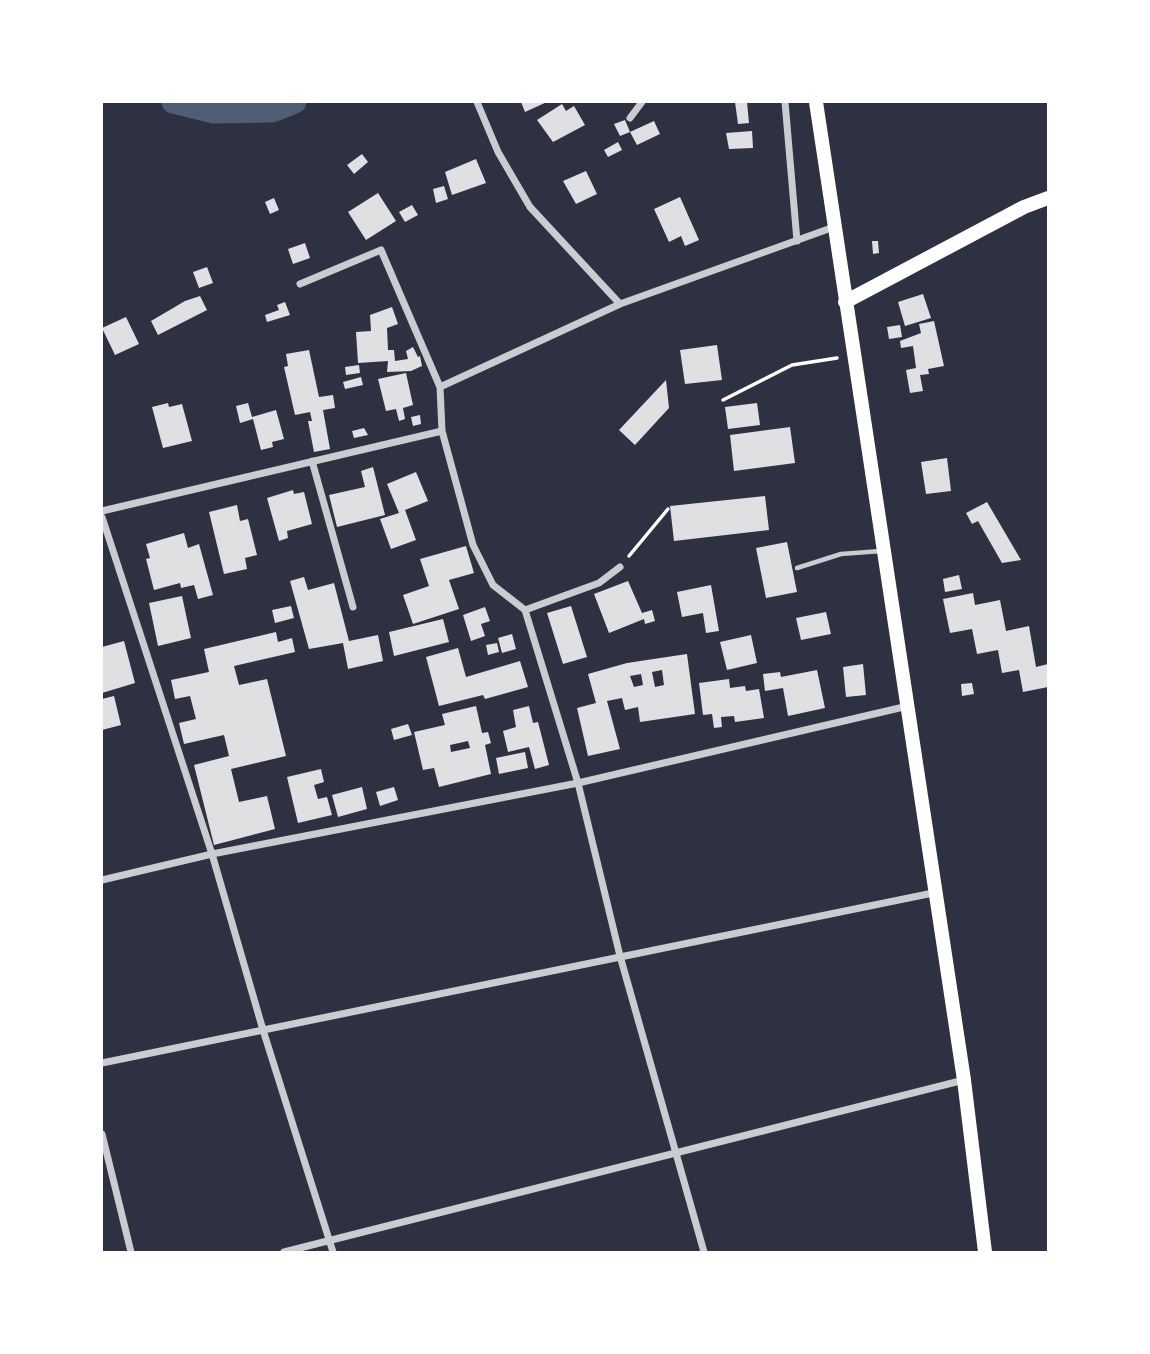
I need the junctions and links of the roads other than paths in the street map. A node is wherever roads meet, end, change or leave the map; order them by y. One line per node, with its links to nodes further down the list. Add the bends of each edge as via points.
1 (477, 102): 11 (street, via 498,152 530,206)
2 (642, 102): 5 (street)
3 (785, 102): 8 (street)
4 (816, 102): 7 (main road)
5 (630, 118)
6 (1048, 198): 10 (main road)
7 (835, 227): 8 (street); 10 (main road)
8 (797, 241): 11 (street)
9 (300, 284): 12 (street, via 381,250)
10 (845, 302): 17 (main road)
11 (620, 304): 12 (street)
12 (439, 387): 13 (street)
13 (442, 431): 14 (street); 21 (street, via 473,545 494,585)
14 (312, 461): 15 (street); 20 (street)
15 (102, 511)
16 (102, 517): 24 (street)
17 (884, 551): 19 (lane, via 841,554); 22 (main road)
18 (620, 567): 21 (street, via 599,583)
19 (797, 568)
20 (353, 607)
21 (525, 610): 23 (street)
22 (908, 706): 23 (street); 26 (main road)
23 (578, 783): 24 (street); 27 (street)
24 (212, 854): 25 (street); 28 (street)
25 (102, 880)
26 (933, 893): 27 (street); 30 (main road)
27 (620, 956): 28 (street); 32 (street)
28 (263, 1030): 29 (street); 33 (street)
29 (102, 1063)
30 (964, 1080): 32 (street); 38 (main road)
31 (102, 1134): 34 (street)
32 (677, 1153): 33 (street); 37 (street)
33 (329, 1241): 35 (street); 36 (street)
34 (131, 1252)
35 (284, 1252)
36 (333, 1252)
37 (704, 1252)
38 (985, 1252)

